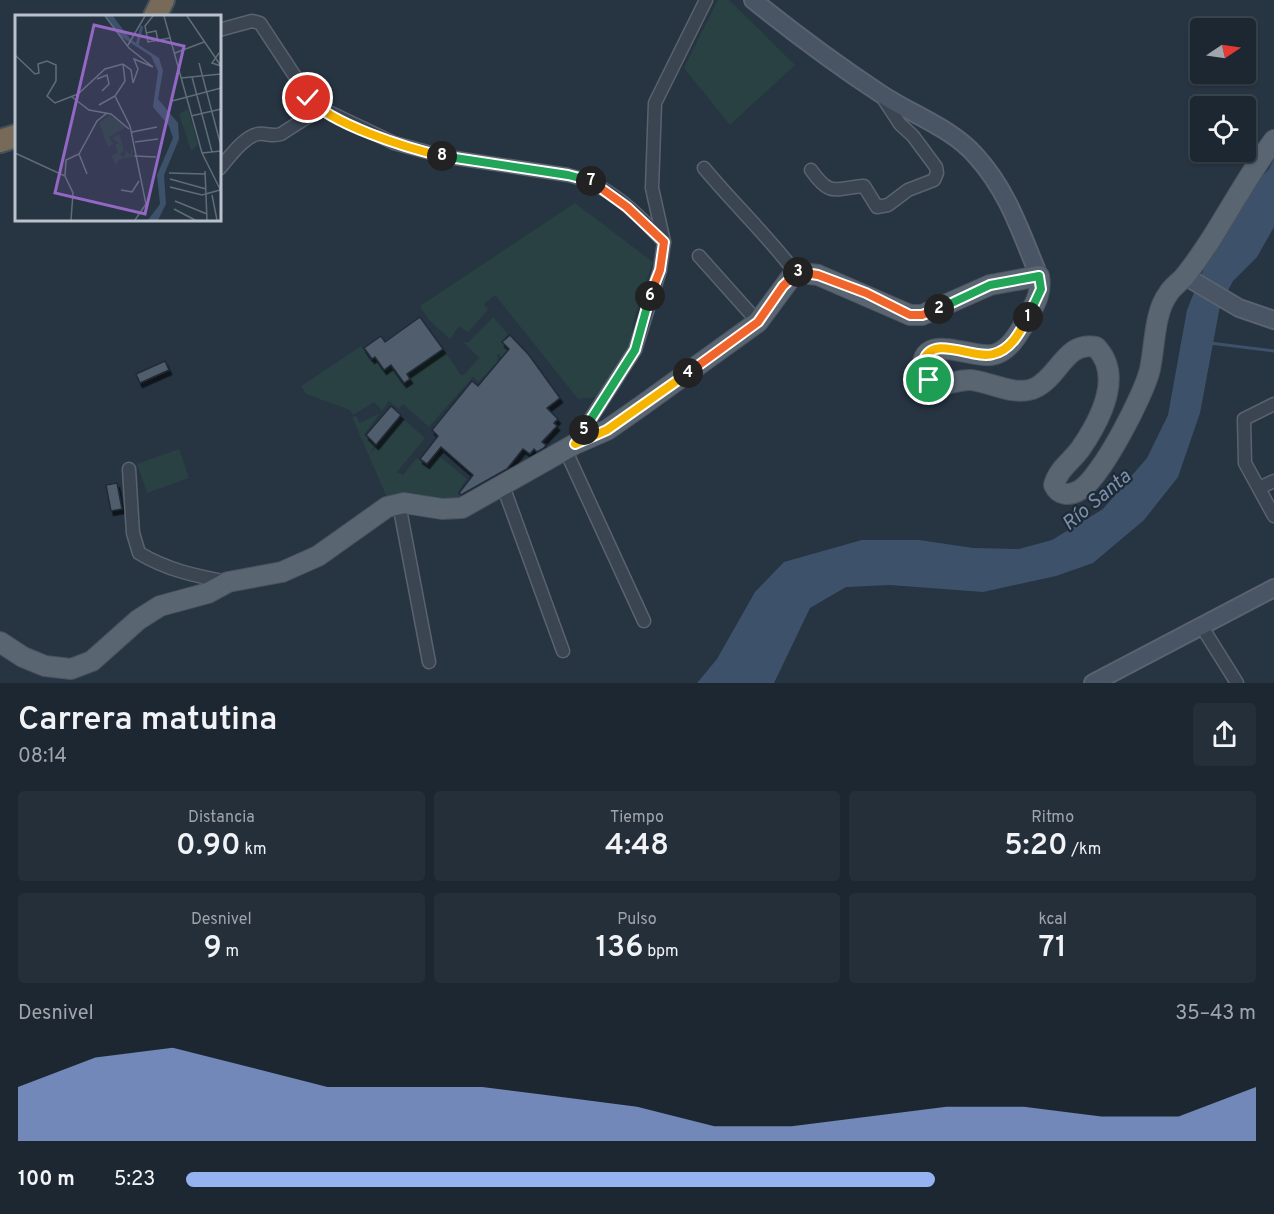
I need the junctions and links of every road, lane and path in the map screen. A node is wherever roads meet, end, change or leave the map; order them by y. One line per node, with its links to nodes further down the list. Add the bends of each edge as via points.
1 (163, 0): 4 (highway)
2 (706, 0): 14 (street, via 655,104 652,188)
3 (753, 0): 6 (street)
4 (156, 15)
5 (220, 30): 7 (street, via 252,21 260,23 308,98)
6 (881, 94): 13 (street, via 900,124 936,166 934,180 877,207 864,186 829,190); 17 (street, via 964,144 976,156 1006,196)
7 (320, 109): 11 (street, via 274,137 250,137); 14 (street, via 409,149 590,181 627,207)
8 (15, 136): 10 (highway)
9 (1274, 140): 18 (main road, via 1254,166)
10 (0, 141)
11 (220, 168)
12 (704, 168): 16 (street, via 773,242)
13 (811, 170)
14 (664, 242): 22 (street, via 660,270 635,350)
15 (699, 256): 20 (street)
16 (795, 272): 17 (main road, via 818,275 910,315 922,315 990,285); 20 (main road)
17 (1039, 276): 18 (main road, via 1041,289 1037,300 1011,344 993,355 934,349 926,354 923,375 939,384 971,380 1021,391 1045,382 1075,348 1096,347 1109,366 1111,382 1081,447 1056,476 1057,491 1070,494 1088,484 1140,398 1150,372 1161,307 1167,294)
18 (1189, 279): 19 (street, via 1239,308)
19 (1274, 320)
20 (758, 322): 22 (main road, via 607,430)
21 (1274, 404): 26 (street, via 1244,419 1245,463)
22 (570, 447): 25 (main road); 31 (street)
23 (129, 469): 29 (street, via 133,533 139,553 169,568)
24 (1274, 481): 26 (street)
25 (503, 486): 27 (main road, via 462,508); 34 (street)
26 (1259, 488): 28 (street)
27 (399, 504): 29 (main road, via 387,507 318,556 282,572); 35 (street)
28 (1274, 516)
29 (228, 582): 33 (main road, via 208,593 160,606 92,661 71,669 45,666)
30 (1274, 588): 32 (street)
31 (644, 621)
32 (1202, 627): 36 (street); 37 (street)
33 (0, 642)
34 (563, 651)
35 (429, 662)
36 (1093, 683)
37 (1237, 683)

